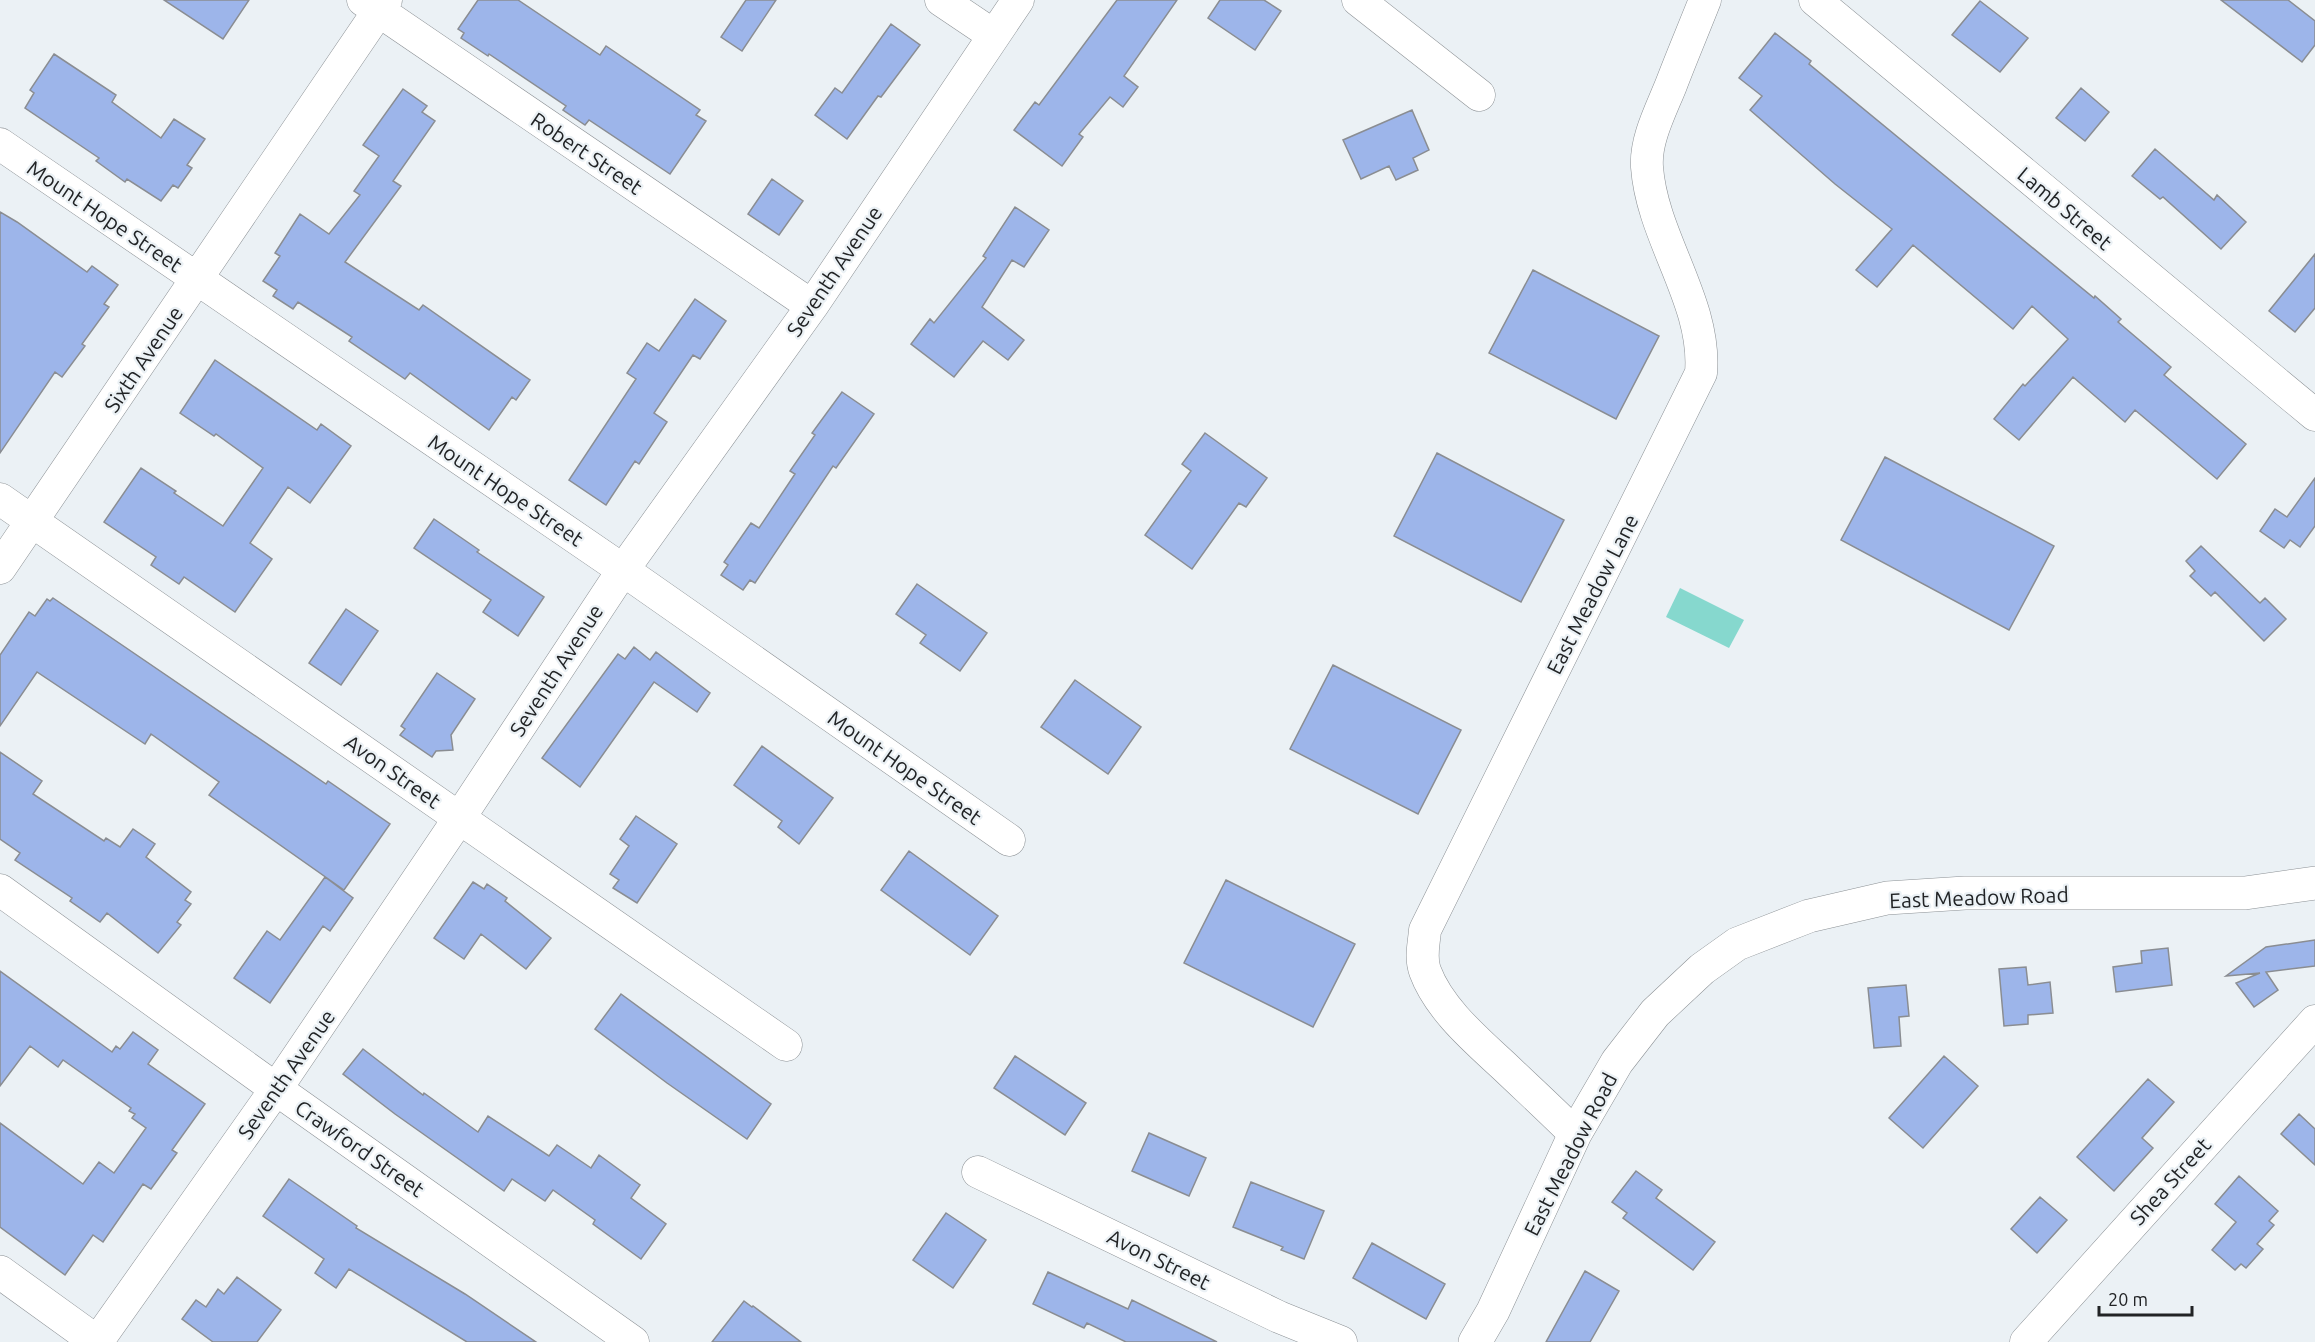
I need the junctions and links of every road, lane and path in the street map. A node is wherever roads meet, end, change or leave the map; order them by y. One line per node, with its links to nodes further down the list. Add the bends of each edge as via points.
1 (941, 0): 7 (street)
2 (1018, 0): 7 (street, Seventh Avenue)
3 (1358, 0): 8 (street)
4 (1705, 0): 24 (street, East Meadow Lane, via 1656,123 1646,166 1653,202 1700,334 1701,373 1425,930 1422,954 1425,970 1450,1010)
5 (1815, 0): 12 (street, Lamb Street)
6 (376, 4): 10 (street, Sixth Avenue); 11 (street, Robert Street)
7 (993, 35): 11 (street, Seventh Avenue)
8 (1479, 95)
9 (0, 144): 10 (street, Mount Hope Street)
10 (197, 279): 14 (street, Sixth Avenue); 16 (street, Mount Hope Street)
11 (812, 306): 16 (street, Seventh Avenue)
12 (2315, 415)
13 (0, 499): 14 (street, Avon Street)
14 (32, 521): 15 (street, Sixth Avenue); 17 (street, Avon Street)
15 (0, 568)
16 (623, 570): 17 (street, Seventh Avenue); 18 (street, Mount Hope Street)
17 (460, 817): 22 (street, Avon Street); 23 (street, Seventh Avenue)
18 (1009, 840)
19 (2315, 883): 24 (street, East Meadow Road, via 2245,893 1965,893 1887,898 1809,916 1737,944 1702,969 1655,1013 1617,1062)
20 (0, 890): 23 (street, Crawford Street)
21 (2315, 1021): 31 (street, Shea Street)
22 (786, 1045)
23 (276, 1089): 27 (street, Seventh Avenue); 28 (street, Crawford Street)
24 (1575, 1134): 30 (street, East Meadow Road)
25 (978, 1172): 29 (street, Avon Street, via 1279,1317)
26 (0, 1272): 27 (street)
27 (97, 1342)
28 (633, 1342)
29 (1341, 1342)
30 (1475, 1342)
31 (2026, 1342)

